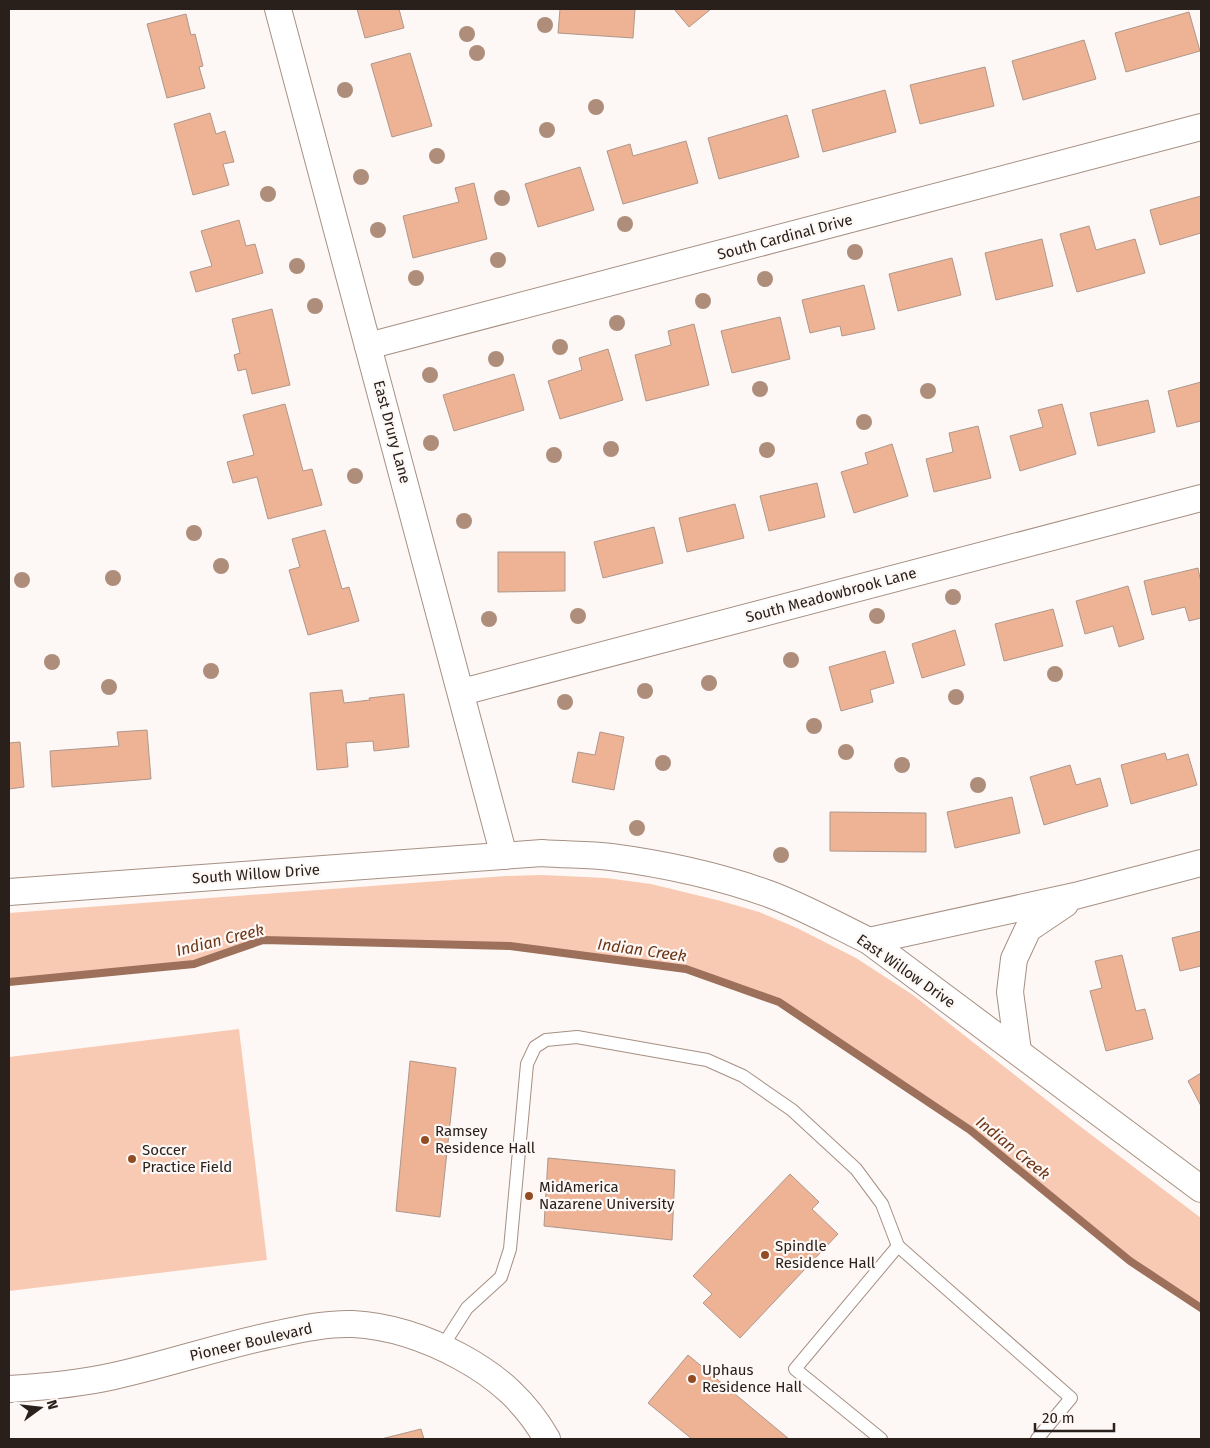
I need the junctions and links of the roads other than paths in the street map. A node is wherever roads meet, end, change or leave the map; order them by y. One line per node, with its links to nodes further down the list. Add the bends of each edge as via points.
1 (278, 9): 3 (street, East Drury Lane)
2 (1201, 127): 3 (street, South Cardinal Drive)
3 (368, 346): 5 (street, East Drury Lane)
4 (1201, 498): 5 (street, South Meadowbrook Lane)
5 (462, 692): 6 (street, East Drury Lane)
6 (504, 856): 8 (street, South Willow Drive); 10 (street, East Willow Drive, via 542,853 660,864 770,894)
7 (1201, 863): 9 (street)
8 (9, 892)
9 (1075, 896): 10 (street); 11 (street, via 1028,929 1014,959 1010,992)
10 (869, 941): 11 (street, East Willow Drive)
11 (1018, 1051): 12 (street, East Willow Drive)
12 (1201, 1189)
13 (898, 1246): 14 (lane, via 882,1204 856,1169 792,1110 743,1076 707,1060 577,1037 546,1040 535,1047 527,1064 510,1249 502,1277 467,1308); 17 (lane, via 795,1369); 18 (lane, via 1072,1398)
14 (442, 1347): 15 (street, Pioneer Boulevard, via 401,1332 353,1324 310,1327 113,1376); 16 (street, Pioneer Boulevard, via 479,1367 508,1389 538,1424)
15 (9, 1389)
16 (546, 1439)
17 (881, 1439)
18 (1037, 1439)

